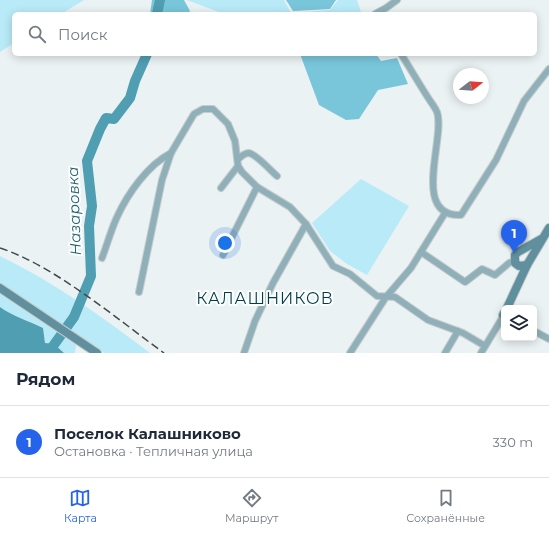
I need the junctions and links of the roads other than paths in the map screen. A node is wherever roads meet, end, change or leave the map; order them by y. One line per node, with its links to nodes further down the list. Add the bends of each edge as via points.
1 (397, 0): 2 (street)
2 (387, 11)
3 (402, 56): 10 (street, via 437,113 432,181 436,202)
4 (549, 68): 10 (street, via 524,101 496,160 461,215 450,215)
5 (171, 153): 6 (street, via 194,114 203,109 213,109 228,124 235,142); 16 (street, via 151,168 125,203); 20 (street, via 162,180)
6 (238, 162): 7 (street, via 244,154 249,153); 8 (street); 9 (street)
7 (277, 176)
8 (257, 187): 11 (street, via 290,207); 15 (street)
9 (221, 188)
10 (445, 212): 14 (street)
11 (306, 224): 21 (street, via 333,266 350,274 377,296); 29 (street, via 273,283 255,321)
12 (549, 228): 13 (street)
13 (543, 238): 17 (street, via 518,252); 18 (street)
14 (421, 252): 17 (street, via 466,282 482,269 495,274); 21 (street)
15 (223, 255)
16 (102, 258)
17 (514, 261): 18 (street, via 519,266)
18 (527, 265): 22 (street)
19 (0, 288): 28 (street)
20 (139, 292)
21 (386, 297): 24 (street, via 395,297 428,320); 30 (street)
22 (508, 305)
23 (501, 318): 27 (street)
24 (458, 331): 27 (street); 31 (street)
25 (537, 333): 26 (street)
26 (549, 339)
27 (485, 346): 32 (street)
28 (97, 353)
29 (244, 353)
30 (350, 353)
31 (445, 353)
32 (481, 353)

